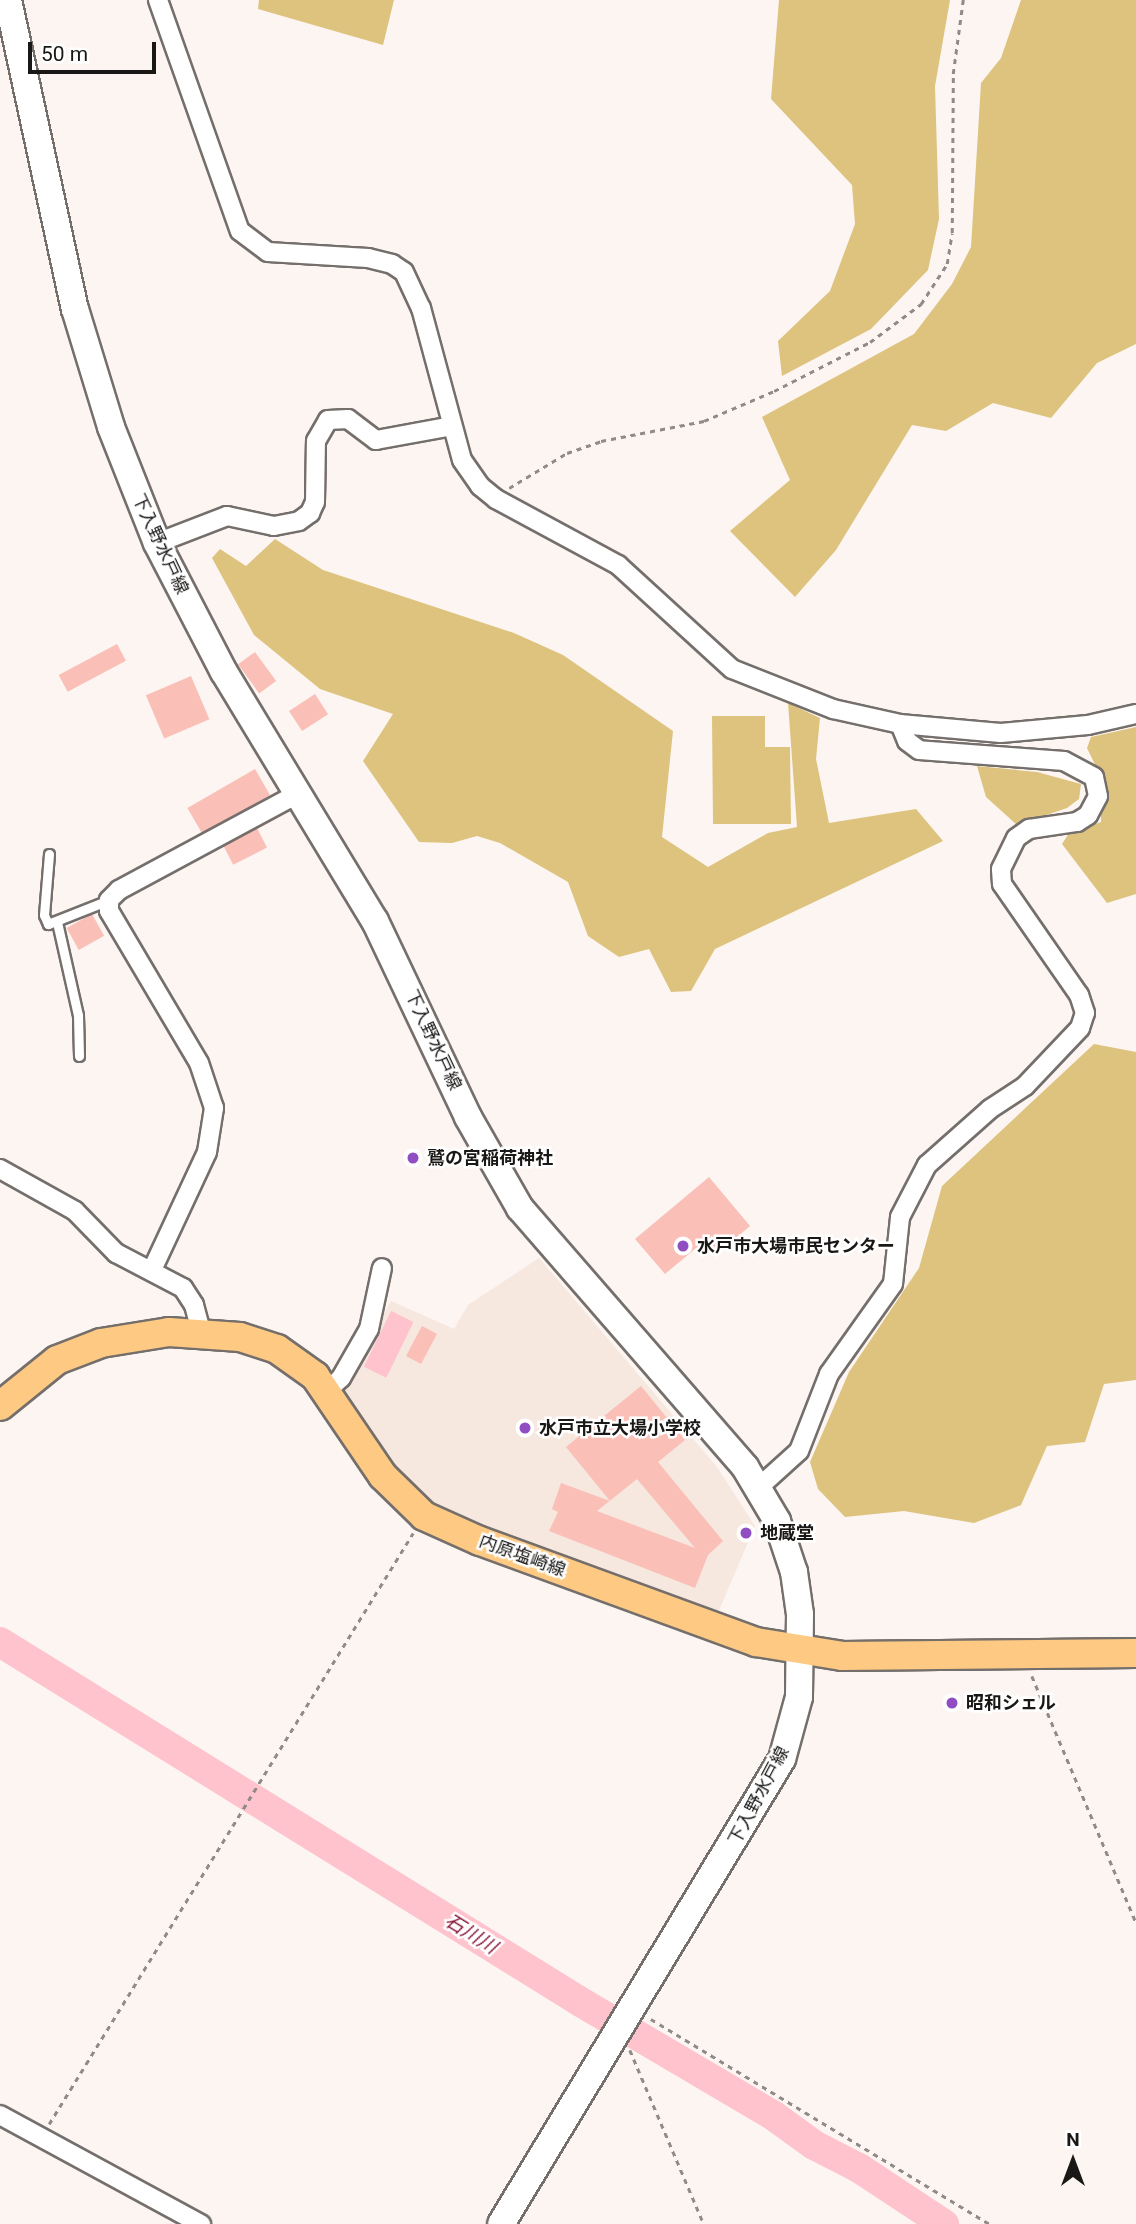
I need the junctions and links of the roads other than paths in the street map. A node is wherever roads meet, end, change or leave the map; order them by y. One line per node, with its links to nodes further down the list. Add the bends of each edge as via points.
1 (8, 0): 4 (main road, 下入野水戸線, via 78,319 111,427)
2 (158, 0): 3 (street, via 240,231 268,252 368,258 404,272 421,308)
3 (453, 426): 4 (street, via 376,440 348,419 328,420 316,441 310,513 299,521 274,526 227,516); 6 (street, via 462,460 480,486 618,565 732,669 833,709)
4 (157, 543): 7 (main road, 下入野水戸線, via 224,672)
5 (1136, 714): 6 (street, via 1088,725 1001,733)
6 (900, 724): 18 (street, via 907,741 919,750 1064,761 1094,777 1098,796 1088,816 1029,829 1016,838 1001,869 1002,884 1079,995 1085,1013 1080,1028 1025,1086 990,1109 927,1165 900,1217 892,1284 829,1374 799,1451)
7 (299, 793): 9 (street, via 119,890); 18 (main road, 下入野水戸線, via 394,956 468,1118 520,1208 729,1447)
8 (49, 854): 10 (lane, via 44,915 48,924)
9 (109, 900): 10 (lane); 14 (street, via 109,911 199,1063 214,1108 207,1152)
10 (57, 922): 11 (lane, via 78,1015)
11 (79, 1056)
12 (0, 1169): 14 (street, via 75,1211 116,1253)
13 (382, 1268): 16 (street, via 369,1329 341,1378)
14 (152, 1270): 15 (street, via 183,1288 194,1305)
15 (201, 1332): 16 (main road, 内原塩崎線, via 240,1337 276,1349); 17 (main road, 内原塩崎線, via 146,1333 79,1350 37,1373)
16 (327, 1391): 19 (main road, 内原塩崎線, via 383,1476 424,1516 480,1541 756,1642)
17 (0, 1406)
18 (758, 1488): 19 (main road, 下入野水戸線, via 790,1555 798,1591)
19 (801, 1652): 20 (main road, 内原塩崎線, via 1024,1657); 23 (main road, 下入野水戸線, via 797,1712 782,1759)
20 (1136, 1653)
21 (0, 2115): 22 (street)
22 (201, 2224)
23 (501, 2224)

